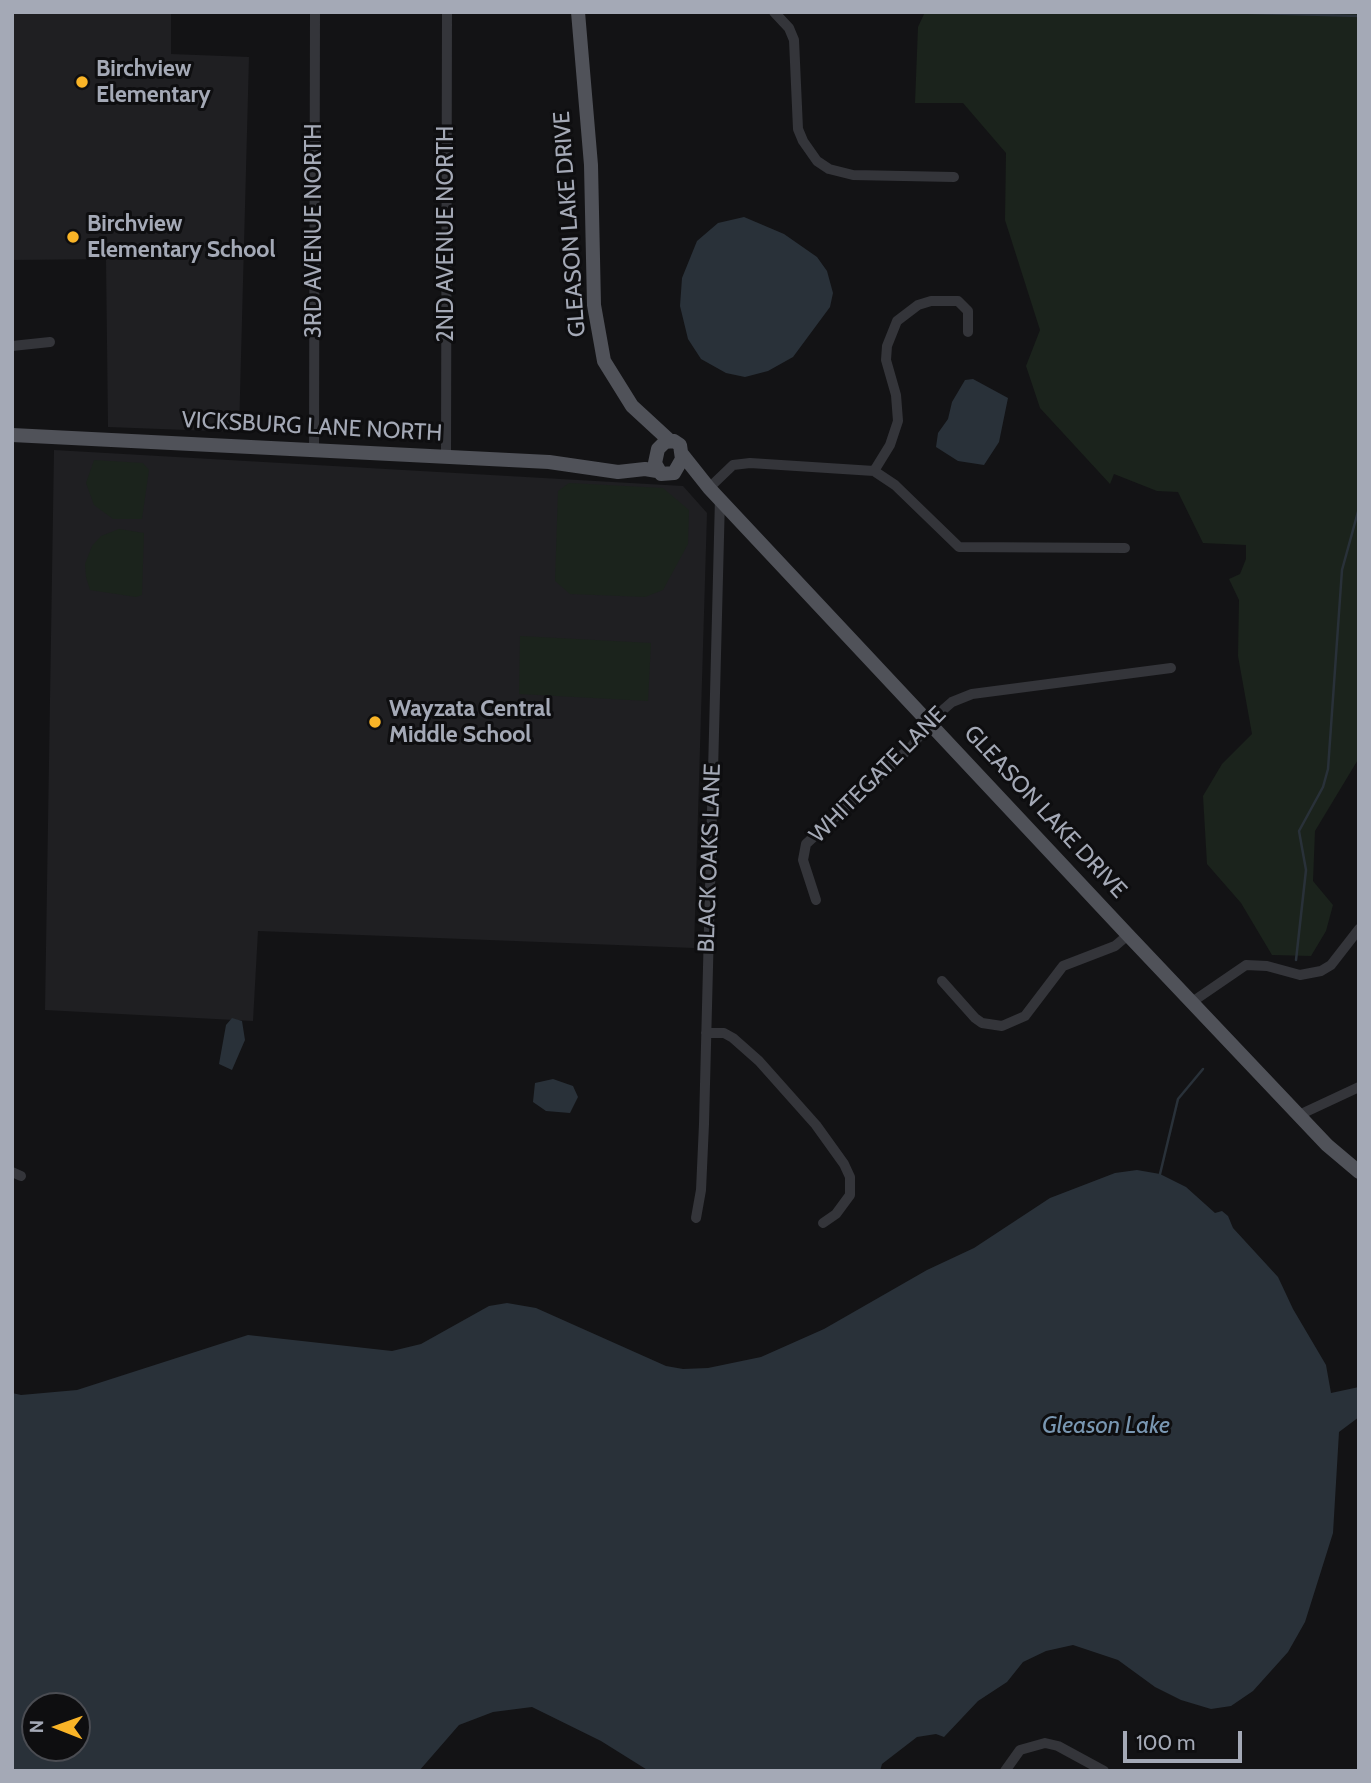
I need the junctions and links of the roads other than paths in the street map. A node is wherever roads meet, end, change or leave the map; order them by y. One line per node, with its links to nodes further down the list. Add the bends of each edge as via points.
1 (315, 12): 11 (street, 3RD AVENUE NORTH)
2 (447, 12): 13 (street, 2ND AVENUE NORTH)
3 (578, 12): 10 (main road, GLEASON LAKE DRIVE, via 591,165 594,306 604,360 632,406)
4 (774, 12): 5 (street, via 794,40 798,129 817,162 853,175)
5 (954, 177)
6 (968, 332): 16 (street, via 968,311 958,301 931,300 897,321 886,360 898,421)
7 (50, 342): 8 (street)
8 (12, 346)
9 (12, 435): 11 (main road, VICKSBURG LANE NORTH)
10 (665, 443): 12 (main road, GLEASON LAKE DRIVE, via 677,443); 14 (main road)
11 (314, 450): 13 (main road, VICKSBURG LANE NORTH)
12 (682, 454): 15 (main road); 17 (main road, GLEASON LAKE DRIVE)
13 (446, 457): 14 (main road, VICKSBURG LANE NORTH, via 609,469 618,464)
14 (656, 465): 15 (main road, VICKSBURG LANE NORTH, via 670,475)
15 (677, 470): 17 (main road, GLEASON LAKE DRIVE)
16 (874, 471): 17 (street, via 750,463 733,465); 18 (street, via 895,485 959,547)
17 (711, 488): 20 (main road, GLEASON LAKE DRIVE); 26 (street, BLACK OAKS LANE)
18 (1125, 548)
19 (1171, 668): 20 (street, WHITEGATE LANE, via 972,694 952,702)
20 (929, 722): 21 (street, WHITEGATE LANE, via 912,746 806,844 803,860); 23 (main road, GLEASON LAKE DRIVE)
21 (816, 900)
22 (1359, 929): 25 (street, via 1321,971 1300,975 1267,965 1246,965)
23 (1128, 935): 24 (street, via 1115,946 1063,966 1025,1016 1002,1026 975,1018); 25 (main road, GLEASON LAKE DRIVE)
24 (942, 981)
25 (1192, 1002): 28 (main road, GLEASON LAKE DRIVE)
26 (706, 1033): 30 (street, BLACK OAKS LANE, via 701,1190); 31 (street, via 733,1038 759,1061 844,1164 850,1195 836,1214)
27 (1359, 1087): 28 (street)
28 (1299, 1115): 29 (main road, GLEASON LAKE DRIVE)
29 (1359, 1172)
30 (695, 1218)
31 (822, 1223)
32 (1005, 1771): 33 (street, via 1020,1750 1045,1742)
33 (1104, 1771)

